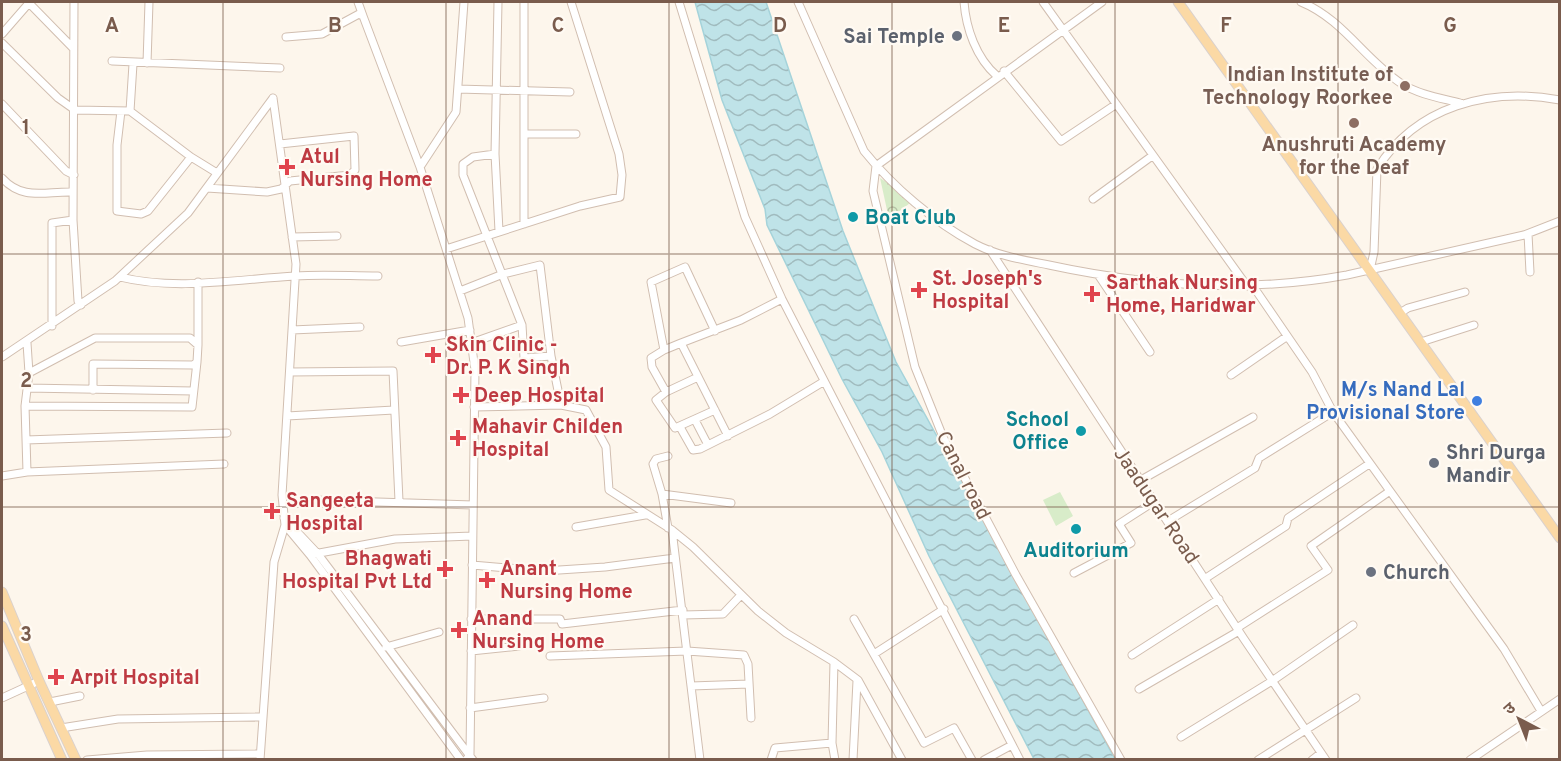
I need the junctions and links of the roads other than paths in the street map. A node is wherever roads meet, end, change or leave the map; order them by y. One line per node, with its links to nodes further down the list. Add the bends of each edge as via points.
1 (30, 2): 19 (street); 22 (street)
2 (74, 2): 22 (street)
3 (149, 2): 24 (street)
4 (358, 2): 17 (street)
5 (464, 2): 29 (street)
6 (498, 2): 30 (street)
7 (524, 2): 31 (street)
8 (571, 2): 57 (street, via 618,154 622,175 620,197)
9 (679, 2): 76 (street, via 746,217)
10 (798, 2): 46 (street, via 864,151)
11 (964, 2): 28 (street, via 976,46)
12 (1043, 2): 18 (street)
13 (1102, 2): 18 (street)
14 (1178, 2): 65 (main road)
15 (1301, 2): 16 (street)
16 (1314, 4): 34 (street, via 1402,84)
17 (363, 16): 20 (street, via 359,14 322,34); 47 (street)
18 (1061, 30): 27 (street); 36 (street)
19 (2, 34)
20 (286, 37)
21 (2, 43): 37 (street)
22 (73, 48): 37 (street)
23 (112, 61): 25 (street)
24 (147, 63): 25 (street); 26 (street)
25 (133, 64): 39 (street)
26 (280, 68)
27 (1004, 71): 28 (street); 36 (street, via 1061,141)
28 (997, 76): 46 (street)
29 (458, 89): 30 (street); 47 (street, via 456,112)
30 (497, 89): 31 (street); 43 (street)
31 (524, 91): 32 (street); 40 (street)
32 (570, 92)
33 (1560, 100): 34 (street, via 1502,98)
34 (1460, 103): 65 (street, via 1420,123 1377,169)
35 (2, 104): 49 (street)
36 (1115, 105): 44 (street)
37 (75, 110): 38 (street); 49 (street)
38 (121, 111): 39 (street); 45 (street, via 117,211 148,211)
39 (130, 111): 45 (street)
40 (524, 134): 41 (street); 57 (street)
41 (576, 134)
42 (280, 144): 48 (street, via 273,98); 51 (street); 51 (street, via 354,136 355,170 350,175 290,181)
43 (495, 154): 58 (street); 62 (street, via 473,157 463,164 463,175)
44 (1152, 156): 54 (street); 73 (street)
45 (191, 157): 48 (street)
46 (876, 166): 64 (street, via 919,205); 202 (street, Canal road, via 873,191 915,367 943,437)
47 (420, 167): 63 (street)
48 (218, 173): 52 (street)
49 (74, 175): 53 (street)
50 (2, 178): 53 (street, via 10,187 26,194)
51 (284, 186): 52 (street, via 267,192); 60 (street)
52 (207, 188): 71 (street, via 188,213)
53 (73, 192): 55 (street)
54 (1093, 199)
55 (73, 220): 77 (street); 81 (street, via 52,223)
56 (1560, 221): 59 (street)
57 (524, 224): 58 (street)
58 (499, 231): 62 (street)
59 (1528, 234): 65 (street); 66 (street)
60 (292, 237): 61 (street); 68 (street)
61 (337, 237)
62 (486, 237): 63 (street); 67 (street)
63 (446, 249): 74 (street)
64 (990, 250): 70 (street); 126 (street, Jaadugar Road)
65 (1370, 270): 73 (street, via 1318,280); 78 (main road)
66 (1530, 272)
67 (503, 274): 74 (street); 79 (street); 95 (street, via 540,265)
68 (295, 276): 69 (street); 72 (street); 83 (street)
69 (378, 276)
70 (1099, 276): 73 (street); 94 (street)
71 (120, 277): 72 (street); 77 (street)
72 (198, 282): 92 (street)
73 (1250, 286): 86 (street)
74 (460, 291): 84 (street)
75 (1465, 292): 78 (street)
76 (782, 299): 85 (street); 102 (street)
77 (81, 305): 81 (street)
78 (1400, 313): 88 (main road)
79 (522, 325): 90 (street); 95 (street, via 524,358)
80 (1474, 325): 88 (street)
81 (51, 326): 89 (street)
82 (360, 327): 83 (street)
83 (292, 330): 98 (street)
84 (470, 330): 87 (street); 90 (street)
85 (715, 331): 91 (street); 93 (street, via 686,267 651,282)
86 (1286, 337): 100 (street); 112 (street, via 1312,372)
87 (401, 342)
88 (1421, 342): 140 (main road)
89 (27, 343): 96 (street); 99 (street)
90 (471, 343): 109 (street)
91 (681, 344): 93 (street); 101 (street)
92 (198, 345): 97 (street); 99 (street, via 190,338 95,338)
93 (664, 350): 106 (street, via 651,358)
94 (1150, 352)
95 (551, 356): 107 (street)
96 (2, 357)
97 (197, 362): 104 (street, via 93,364); 105 (street)
98 (290, 372): 110 (street, via 393,371); 113 (street)
99 (29, 373): 103 (street)
100 (1231, 375)
101 (698, 377): 106 (street); 111 (street)
102 (823, 382): 118 (street); 149 (street)
103 (27, 388): 104 (street); 108 (street)
104 (93, 390): 105 (street)
105 (193, 391): 108 (street, via 192,407)
106 (666, 392): 116 (street, via 656,400 671,424)
107 (561, 405): 109 (street); 134 (street, via 586,410 606,447 609,490)
108 (25, 406): 119 (street)
109 (474, 408): 133 (street)
110 (394, 410): 113 (street); 130 (street)
111 (715, 410): 115 (street); 118 (street)
112 (1333, 412): 123 (street); 136 (street, via 1259,458 1255,468)
113 (287, 416): 135 (street)
114 (1253, 417): 126 (street)
115 (695, 420): 116 (street); 120 (street)
116 (680, 427): 120 (street, via 693,450)
117 (227, 433): 119 (street)
118 (728, 436): 120 (street)
119 (26, 440): 124 (street)
120 (708, 446)
121 (668, 456): 128 (street, via 656,459 653,465)
122 (224, 464): 124 (street)
123 (1369, 464): 127 (street); 145 (street, via 1288,518 1286,526)
124 (27, 472): 125 (street)
125 (2, 476)
126 (1141, 480): 131 (street, Jaadugar Road)
127 (1390, 490): 155 (street, via 1311,546 1328,570); 179 (street, via 1504,649)
128 (662, 494): 132 (street); 138 (street)
129 (314, 500): 130 (street)
130 (399, 501): 133 (street)
131 (1155, 501): 136 (street, Jaadugar Road); 144 (street, via 1119,524 1131,543)
132 (731, 503)
133 (473, 504): 139 (street)
134 (645, 515): 137 (street); 138 (street)
135 (284, 521): 141 (street); 180 (street, via 274,562)
136 (1168, 521): 145 (street, Jaadugar Road)
137 (576, 527)
138 (670, 529): 142 (street); 147 (street)
139 (472, 536): 141 (street, via 395,539); 143 (street)
140 (1560, 538)
141 (314, 554): 158 (street)
142 (675, 558): 143 (street, via 544,571); 150 (street)
143 (472, 565): 151 (street)
144 (1074, 573)
145 (1206, 578): 148 (street, Jaadugar Road)
146 (2, 592): 166 (main road)
147 (741, 595): 150 (street, via 723,614); 164 (street, via 786,633)
148 (1218, 599): 155 (street, Jaadugar Road); 162 (street)
149 (944, 609): 161 (street); 186 (street)
150 (683, 613): 151 (street, via 562,624 560,619); 160 (street)
151 (471, 619): 159 (street)
152 (854, 619): 161 (street)
153 (1353, 625): 167 (street)
154 (2, 626): 170 (main road)
155 (1238, 629): 167 (street, Jaadugar Road); 171 (street)
156 (439, 632): 158 (street)
157 (519, 646): 159 (street)
158 (385, 647): 189 (street); 193 (street)
159 (471, 651): 178 (street)
160 (687, 651): 163 (street); 168 (street, via 744,656); 169 (street)
161 (873, 654): 199 (street, via 924,742 954,728)
162 (1132, 655)
163 (550, 656)
164 (834, 663): 165 (street); 185 (street)
165 (858, 680): 197 (street); 198 (street)
166 (39, 681): 170 (street); 177 (main road)
167 (1272, 681): 183 (street, Jaadugar Road); 184 (street)
168 (749, 684): 169 (street); 181 (street)
169 (691, 686): 194 (street)
170 (28, 688): 173 (street); 190 (main road)
171 (1139, 689)
172 (80, 696): 177 (street)
173 (2, 698)
174 (544, 698): 178 (street)
175 (1356, 698): 183 (street)
176 (1560, 699): 179 (street)
177 (50, 702): 182 (main road)
178 (470, 708): 189 (street)
179 (1541, 711): 205 (street)
180 (263, 717): 182 (street, via 118,719); 188 (street)
181 (751, 718)
182 (61, 728): 191 (main road)
183 (1305, 729): 187 (street, Jaadugar Road); 203 (street)
184 (1181, 737)
185 (832, 743): 195 (street, via 775,748); 196 (street)
186 (1012, 745): 200 (street); 201 (street)
187 (1324, 756): 204 (street)
188 (260, 757): 192 (street, via 147,755)
189 (470, 758)
190 (62, 759)
191 (76, 759)
192 (87, 759)
193 (461, 759)
194 (700, 759)
195 (771, 759)
196 (835, 759)
197 (853, 759)
198 (902, 759)
199 (972, 759)
200 (984, 759)
201 (1020, 759)
202 (1121, 759)
203 (1258, 759)
204 (1312, 759)
205 (1470, 759)

